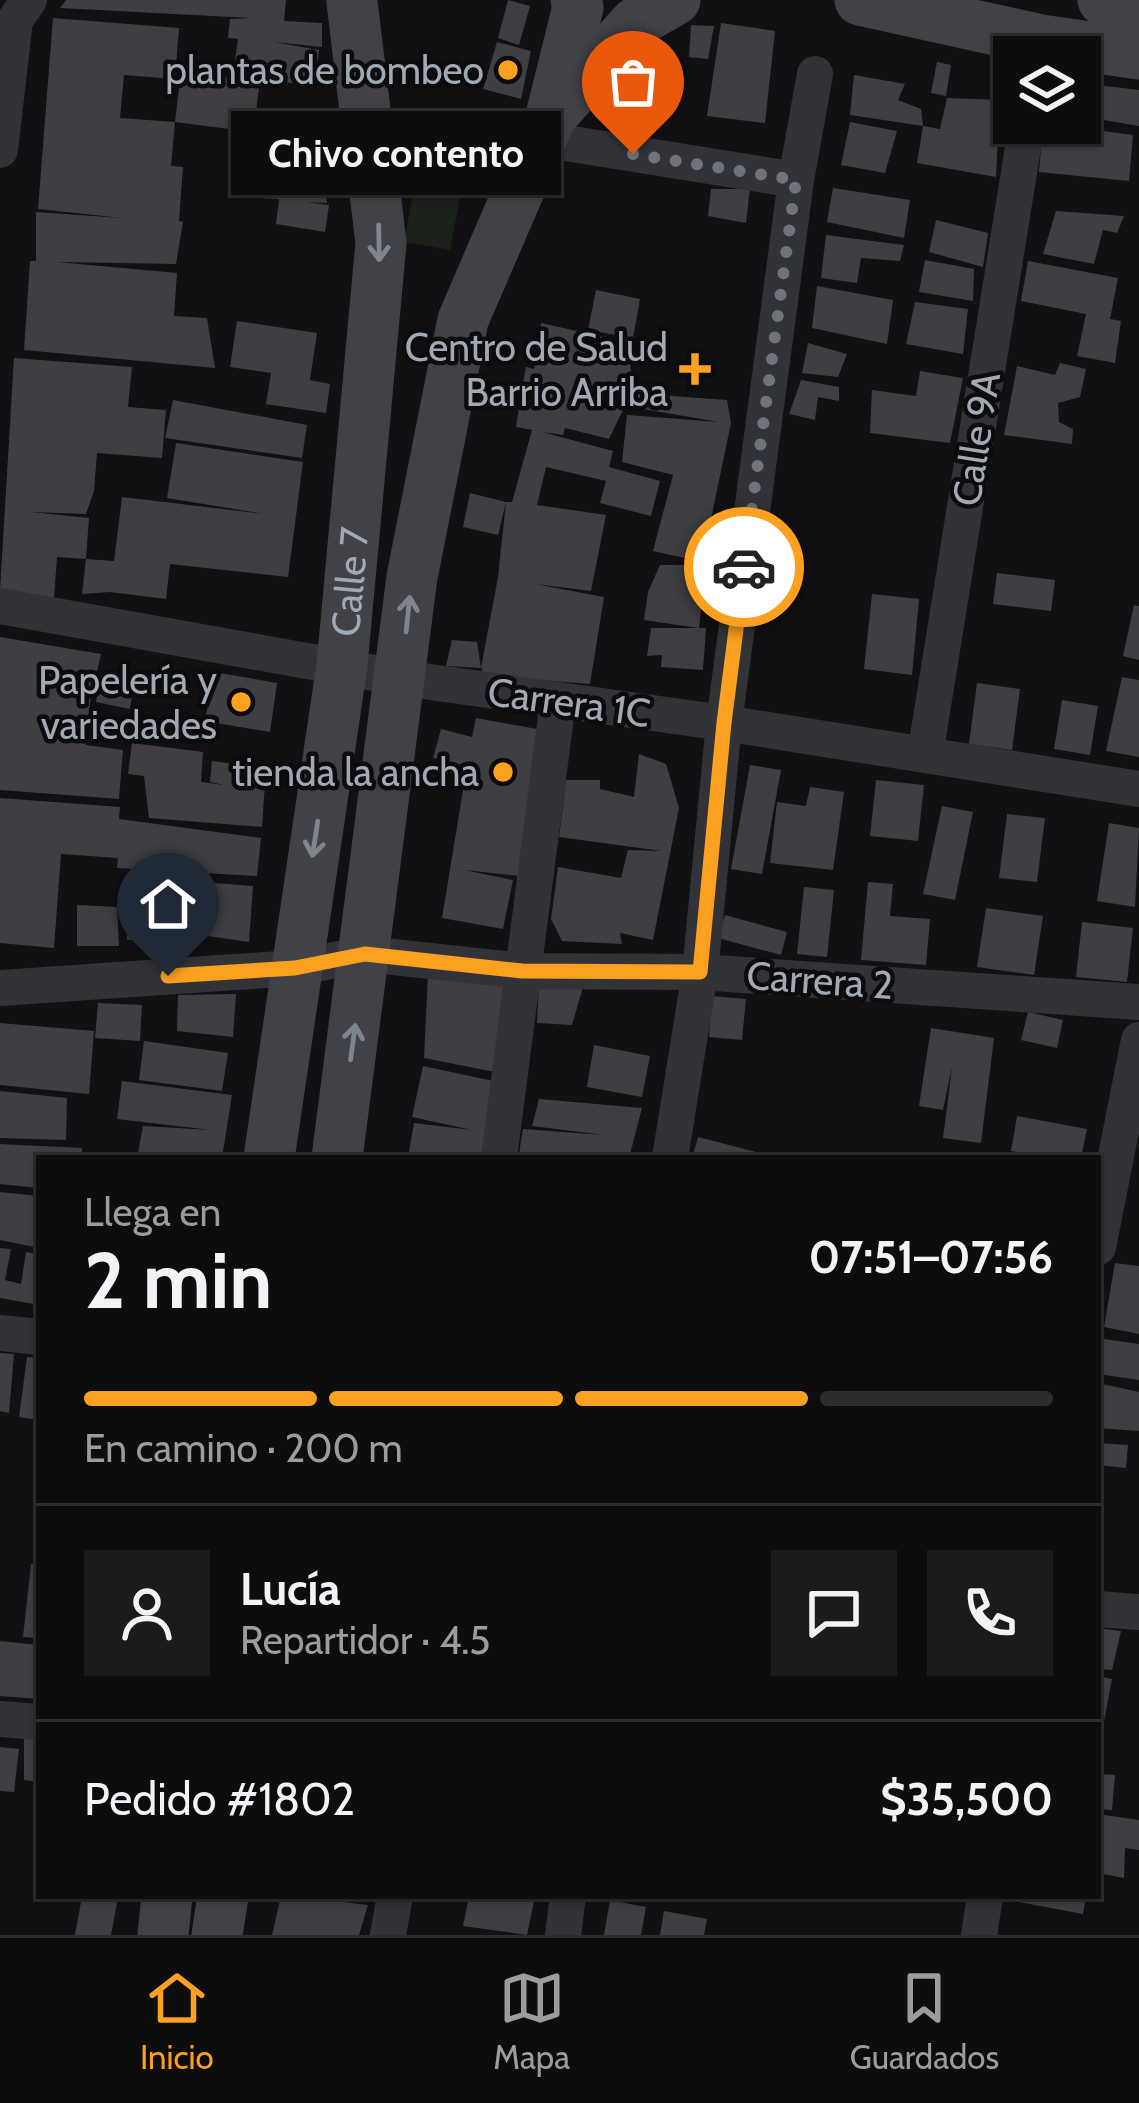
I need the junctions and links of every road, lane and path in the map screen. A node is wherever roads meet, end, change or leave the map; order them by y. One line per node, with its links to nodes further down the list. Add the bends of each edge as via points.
1 (29, 0): 14 (street, via 15,20)
2 (352, 0): 17 (street, Calle 7, one-way to 17, via 381,242)
3 (576, 0): 12 (street)
4 (675, 0): 12 (street, via 635,23)
5 (860, 0): 8 (street)
6 (1103, 0): 7 (street)
7 (1139, 6)
8 (994, 36)
9 (1101, 52): 10 (street)
10 (1139, 54)
11 (815, 74): 15 (street)
12 (546, 128): 15 (street); 18 (street, Calle 7, one-way to 12, via 412,577 463,320)
13 (1024, 144): 21 (street, Calle 9A)
14 (0, 150)
15 (796, 180): 20 (street)
16 (0, 606): 17 (street, Carrera 1C)
17 (343, 665): 18 (street, Carrera 1C); 24 (street, Calle 7, one-way to 24)
18 (402, 678): 19 (street, Carrera 1C); 23 (street, Calle 7)
19 (558, 701): 20 (street, Carrera 1C); 25 (street)
20 (724, 723): 21 (street, Carrera 1C); 26 (street)
21 (925, 755): 22 (street, Carrera 1C)
22 (1139, 789)
23 (365, 954): 24 (street, Carrera 2); 25 (street, Carrera 2); 31 (street, Calle 7, one-way to 23)
24 (295, 968): 27 (street, Carrera 2); 30 (street, Calle 7)
25 (522, 971): 26 (street, Carrera 2); 32 (street)
26 (700, 972): 28 (street, Carrera 2); 33 (street)
27 (0, 988)
28 (1139, 1002)
29 (1139, 1040): 34 (street)
30 (269, 1155)
31 (337, 1155)
32 (499, 1155)
33 (670, 1155)
34 (1101, 1232)
35 (0, 1333): 36 (street)
36 (36, 1337)
37 (1101, 1610): 38 (street)
38 (1139, 1612)
39 (0, 1719): 40 (street)
40 (36, 1722)
41 (167, 1899): 46 (street)
42 (223, 1899): 47 (street)
43 (394, 1899): 48 (street)
44 (568, 1899): 49 (street)
45 (985, 1899): 50 (street)
46 (163, 1935)
47 (217, 1935)
48 (388, 1935)
49 (563, 1935)
50 (979, 1935)

